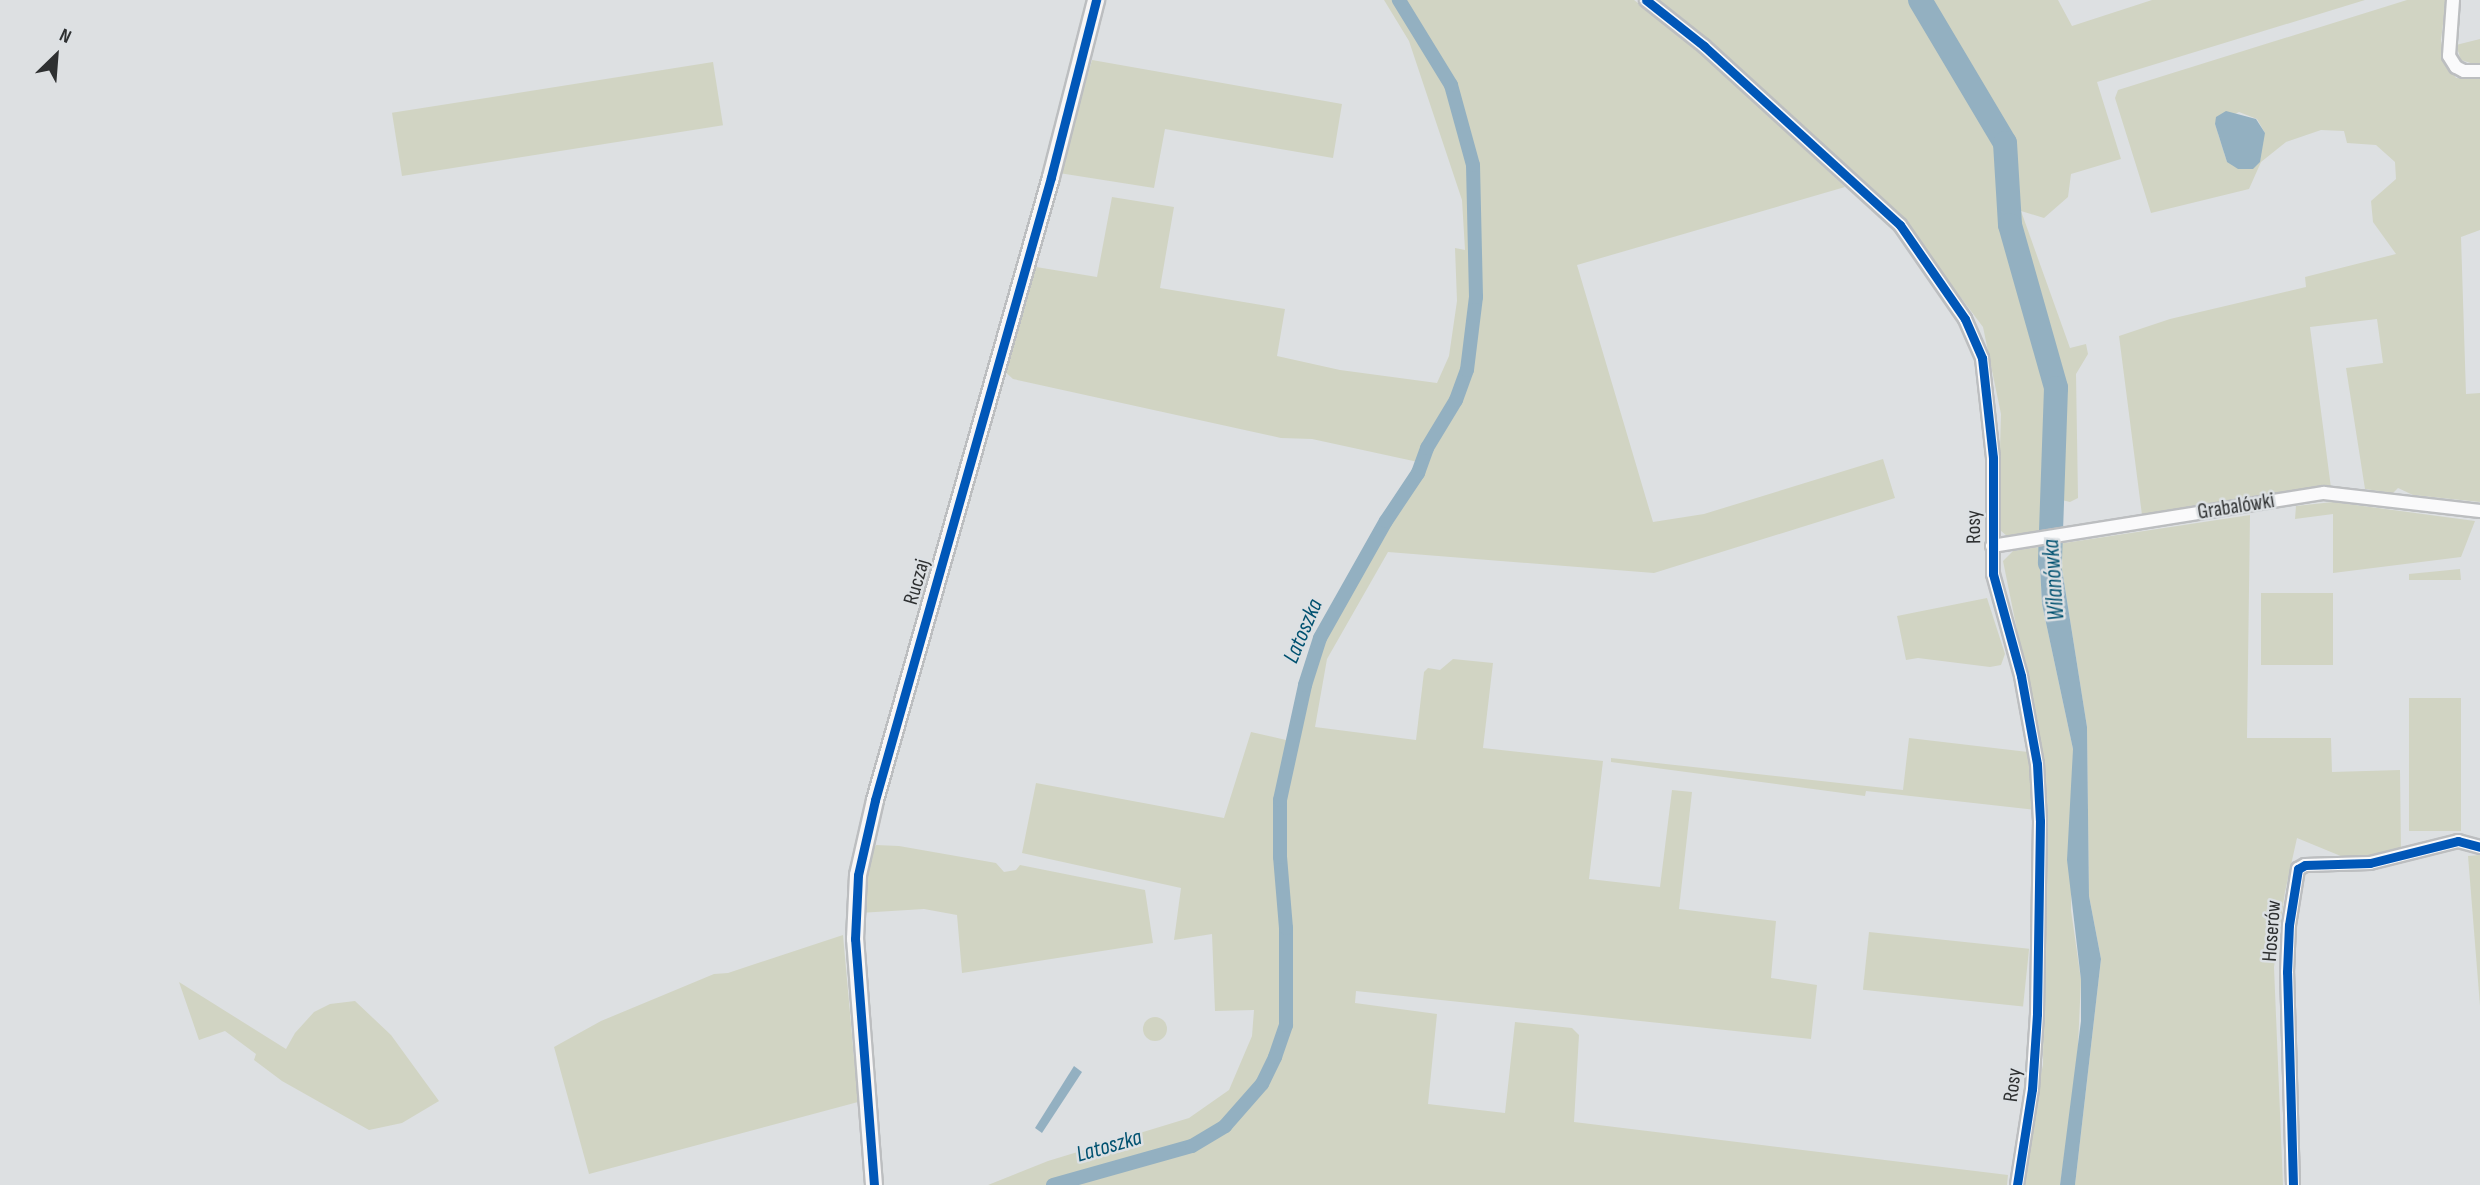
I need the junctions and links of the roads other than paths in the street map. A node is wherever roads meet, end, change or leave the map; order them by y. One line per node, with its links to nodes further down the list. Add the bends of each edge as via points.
1 (1096, 0): 8 (street, Ruczaj, via 858,875 855,939)
2 (1646, 0): 6 (street, Rosy, via 1704,46 1900,225 1965,318 1982,358 1988,399)
3 (2453, 0): 4 (street, via 2449,56 2464,71)
4 (2480, 71)
5 (2480, 511): 6 (street, Grabalówki, via 2324,493)
6 (1992, 546): 9 (street, Rosy, via 1993,574 2021,676 2037,764 2040,821 2037,1014 2032,1089)
7 (2480, 847): 10 (street, Hoserów, via 2458,841 2370,863 2298,869 2287,972)
8 (874, 1185)
9 (2017, 1185)
10 (2293, 1185)

